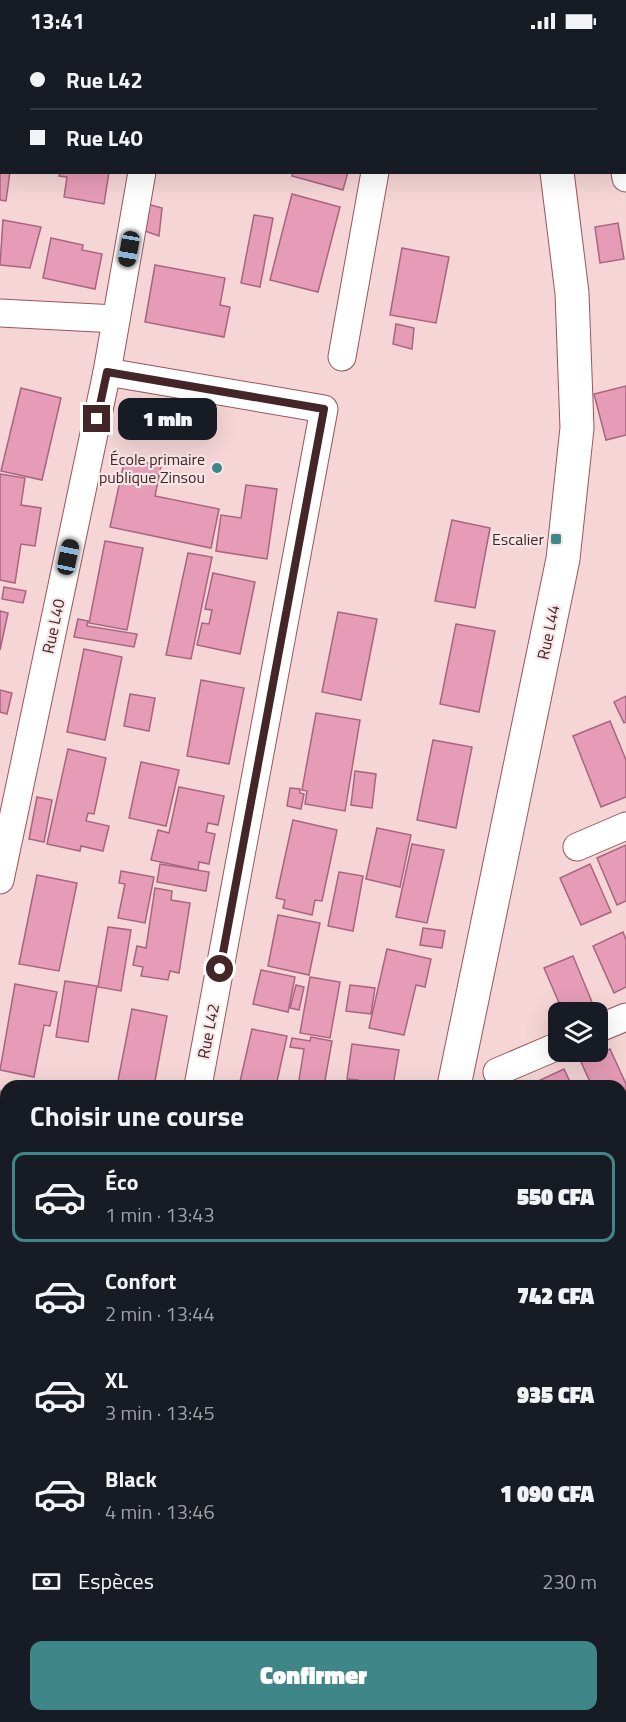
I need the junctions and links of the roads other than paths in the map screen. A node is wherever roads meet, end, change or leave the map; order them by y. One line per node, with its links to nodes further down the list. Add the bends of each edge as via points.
1 (142, 174): 5 (street, Rue L40)
2 (375, 174): 6 (street)
3 (557, 174): 16 (street, Rue L44, via 572,293 577,428 563,559)
4 (0, 313): 5 (street)
5 (116, 318): 7 (street, Rue L40)
6 (342, 357)
7 (107, 372): 10 (street, Rue L40); 15 (street, Rue L42, via 324,409)
8 (626, 826): 9 (street)
9 (577, 847)
10 (0, 880)
11 (626, 1017): 12 (street)
12 (608, 1024)
13 (548, 1050): 14 (street)
14 (497, 1072)
15 (199, 1080)
16 (455, 1080)

